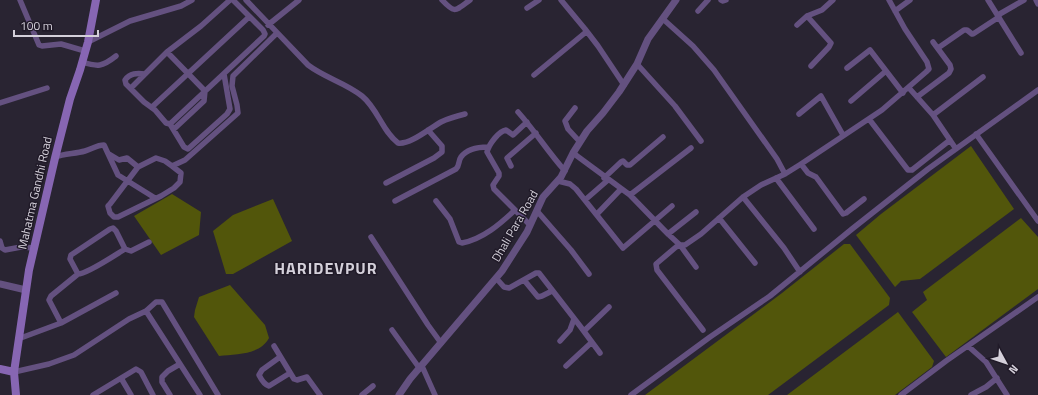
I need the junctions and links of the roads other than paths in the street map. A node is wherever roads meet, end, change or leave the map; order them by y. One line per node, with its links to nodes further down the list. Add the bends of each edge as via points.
1 (20, 0): 38 (street, via 39,44 63,44)
2 (96, 0): 35 (main road, Mahatma Gandhi Road)
3 (192, 0): 22 (street)
4 (230, 0): 39 (street)
5 (233, 0): 29 (street)
6 (246, 0): 31 (street)
7 (442, 0): 8 (street, via 454,10)
8 (470, 0)
9 (539, 0): 24 (street)
10 (561, 0): 33 (street)
11 (676, 0): 30 (street, Dhali Para Road)
12 (708, 0): 25 (street)
13 (721, 0): 14 (street)
14 (726, 0)
15 (833, 0): 27 (street, via 822,10)
16 (889, 0): 26 (street)
17 (910, 0): 26 (street)
18 (988, 0): 28 (street)
19 (1024, 0): 28 (street)
20 (1036, 0): 23 (street)
21 (297, 1): 31 (street)
22 (184, 2): 35 (street, via 130,21)
23 (1038, 4)
24 (527, 8)
25 (698, 11)
26 (895, 11): 55 (street, via 929,66 929,69)
27 (807, 16): 32 (street); 44 (street, via 831,43)
28 (998, 16): 37 (street, via 973,34 966,29 962,30); 40 (street)
29 (249, 17): 47 (street); 49 (street, via 265,34)
30 (663, 19): 43 (street, Dhali Para Road, via 648,40); 90 (street, via 693,46 714,70)
31 (268, 25): 34 (street)
32 (797, 25)
33 (585, 29): 50 (street, via 584,34); 52 (street)
34 (277, 33): 71 (street, via 320,74 363,97 389,136 398,142 407,142); 86 (street, via 233,76 232,86 238,113 185,160)
35 (88, 42): 38 (main road, Mahatma Gandhi Road)
36 (933, 42): 37 (street)
37 (938, 48): 59 (street, via 951,69)
38 (85, 51): 42 (main road, Mahatma Gandhi Road)
39 (167, 52): 47 (street); 48 (street)
40 (1021, 53)
41 (116, 56): 42 (street, via 99,66)
42 (82, 62): 84 (main road, Mahatma Gandhi Road)
43 (637, 64): 52 (street, Dhali Para Road); 76 (street, via 675,106)
44 (811, 66)
45 (847, 68): 46 (street, via 870,50)
46 (886, 71): 58 (street); 60 (street)
47 (188, 73): 57 (street); 62 (street)
48 (145, 74): 54 (street); 54 (street, via 132,74 126,78 126,84)
49 (224, 74): 57 (street); 70 (street, via 229,112 188,149 184,147)
50 (534, 75)
51 (983, 78): 67 (street)
52 (624, 85): 78 (street, Dhali Para Road)
53 (47, 88): 61 (street)
54 (131, 88): 62 (street)
55 (909, 88): 58 (street); 59 (street)
56 (1038, 90): 73 (street)
57 (206, 91): 70 (street)
58 (903, 93): 68 (street)
59 (917, 97): 67 (street)
60 (850, 101)
61 (0, 103)
62 (152, 107): 70 (street)
63 (575, 108): 78 (street, via 566,121 568,129)
64 (518, 112): 69 (street)
65 (465, 114): 71 (street, via 448,119)
66 (799, 114): 74 (street, via 822,96)
67 (932, 115): 77 (street)
68 (869, 119): 74 (street); 77 (street, via 908,170 912,170)
69 (528, 122): 72 (street); 79 (street, via 514,135 506,130 502,131)
70 (172, 126)
71 (428, 130): 95 (street, via 442,146 442,152)
72 (536, 133): 87 (street, via 507,158); 89 (street)
73 (976, 134): 81 (street); 111 (street)
74 (843, 135): 85 (street)
75 (662, 136): 92 (street, via 630,165 621,162)
76 (701, 140)
77 (950, 140): 81 (street)
78 (580, 142): 82 (street, Dhali Para Road)
79 (488, 147): 102 (street, via 467,152 461,157 456,169); 105 (street, via 488,155 499,173 493,187)
80 (691, 148): 97 (street)
81 (956, 149): 123 (street)
82 (573, 153): 89 (street, Dhali Para Road); 92 (street)
83 (109, 154): 84 (street, via 103,145); 88 (street, via 118,160 127,158); 94 (street, via 118,175)
84 (55, 157): 119 (main road, Mahatma Gandhi Road)
85 (801, 164): 90 (street); 100 (street, via 808,173 816,177 843,214)
86 (172, 166): 88 (street, via 156,158); 99 (street, via 181,173 180,182)
87 (511, 166)
88 (138, 167): 94 (street)
89 (565, 171): 93 (street, Dhali Para Road)
90 (785, 174): 91 (street)
91 (776, 178): 98 (street); 113 (street)
92 (606, 179): 96 (street); 101 (street)
93 (558, 181): 101 (street, via 570,184); 106 (street, Dhali Para Road, via 543,197)
94 (128, 182): 99 (street); 99 (street, via 108,206 114,217 126,214)
95 (386, 183)
96 (621, 189): 97 (street); 108 (street)
97 (630, 195): 110 (street)
98 (743, 197): 109 (street); 123 (street)
99 (155, 198)
100 (864, 199)
101 (585, 200): 108 (street)
102 (395, 201)
103 (436, 201): 105 (street, via 450,220 457,239 462,244 492,229)
104 (672, 206): 110 (street)
105 (515, 210): 112 (street)
106 (537, 210): 112 (street, Dhali Para Road); 125 (street)
107 (696, 212): 114 (street)
108 (597, 214): 110 (street, via 623,248)
109 (720, 218): 118 (street, via 689,243); 121 (street)
110 (655, 220): 114 (street)
111 (1038, 221)
112 (530, 225): 126 (street, Dhali Para Road)
113 (814, 229)
114 (668, 234): 118 (street)
115 (371, 237): 143 (street)
116 (0, 242): 119 (street, via 5,250)
117 (149, 242): 120 (street, via 131,251)
118 (680, 245): 122 (street); 138 (street, via 658,262 656,267)
119 (34, 248): 129 (main road, Mahatma Gandhi Road)
120 (125, 249): 124 (street); 124 (street, via 116,231 110,229 71,255 70,259)
121 (755, 263)
122 (696, 267)
123 (800, 272): 168 (street)
124 (78, 274): 136 (street, via 50,298)
125 (589, 274)
126 (496, 278): 127 (street, via 506,288); 143 (street, Dhali Para Road)
127 (524, 280): 130 (street, via 538,297); 130 (street, via 537,273)
128 (0, 284): 129 (street)
129 (26, 290): 140 (main road, Mahatma Gandhi Road)
130 (552, 291): 135 (street)
131 (116, 293): 136 (street)
132 (1037, 298): 145 (street)
133 (609, 307): 139 (street)
134 (146, 310): 148 (street); 152 (street, via 74,355); 163 (street, via 156,302 162,302)
135 (574, 319): 139 (street); 141 (street, via 570,330)
136 (61, 323): 140 (street)
137 (392, 330): 150 (street)
138 (703, 330)
139 (584, 331): 142 (street)
140 (18, 339): 152 (main road, Mahatma Gandhi Road)
141 (560, 341)
142 (592, 342): 146 (street); 149 (street)
143 (441, 343): 150 (street, Dhali Para Road)
144 (274, 346): 147 (street)
145 (968, 346): 155 (street, via 986,362); 169 (street)
146 (600, 353)
147 (280, 357): 153 (street); 153 (street, via 262,370 260,377 270,386)
148 (180, 364): 161 (street, via 162,377 162,382); 162 (street)
149 (566, 366)
150 (421, 368): 166 (street, Dhali Para Road); 167 (street)
151 (0, 369): 152 (main road)
152 (14, 372): 157 (main road, Mahatma Gandhi Road)
153 (290, 373): 164 (street, via 296,380 307,377)
154 (121, 378): 158 (street); 159 (street); 160 (street, via 138,369)
155 (996, 378): 170 (street); 171 (street)
156 (373, 386): 165 (street)
157 (16, 395)
158 (93, 395)
159 (131, 395)
160 (153, 395)
161 (170, 395)
162 (200, 395)
163 (218, 395)
164 (320, 395)
165 (362, 395)
166 (398, 395)
167 (434, 395)
168 (631, 395)
169 (900, 395)
170 (971, 395)
171 (1007, 395)

